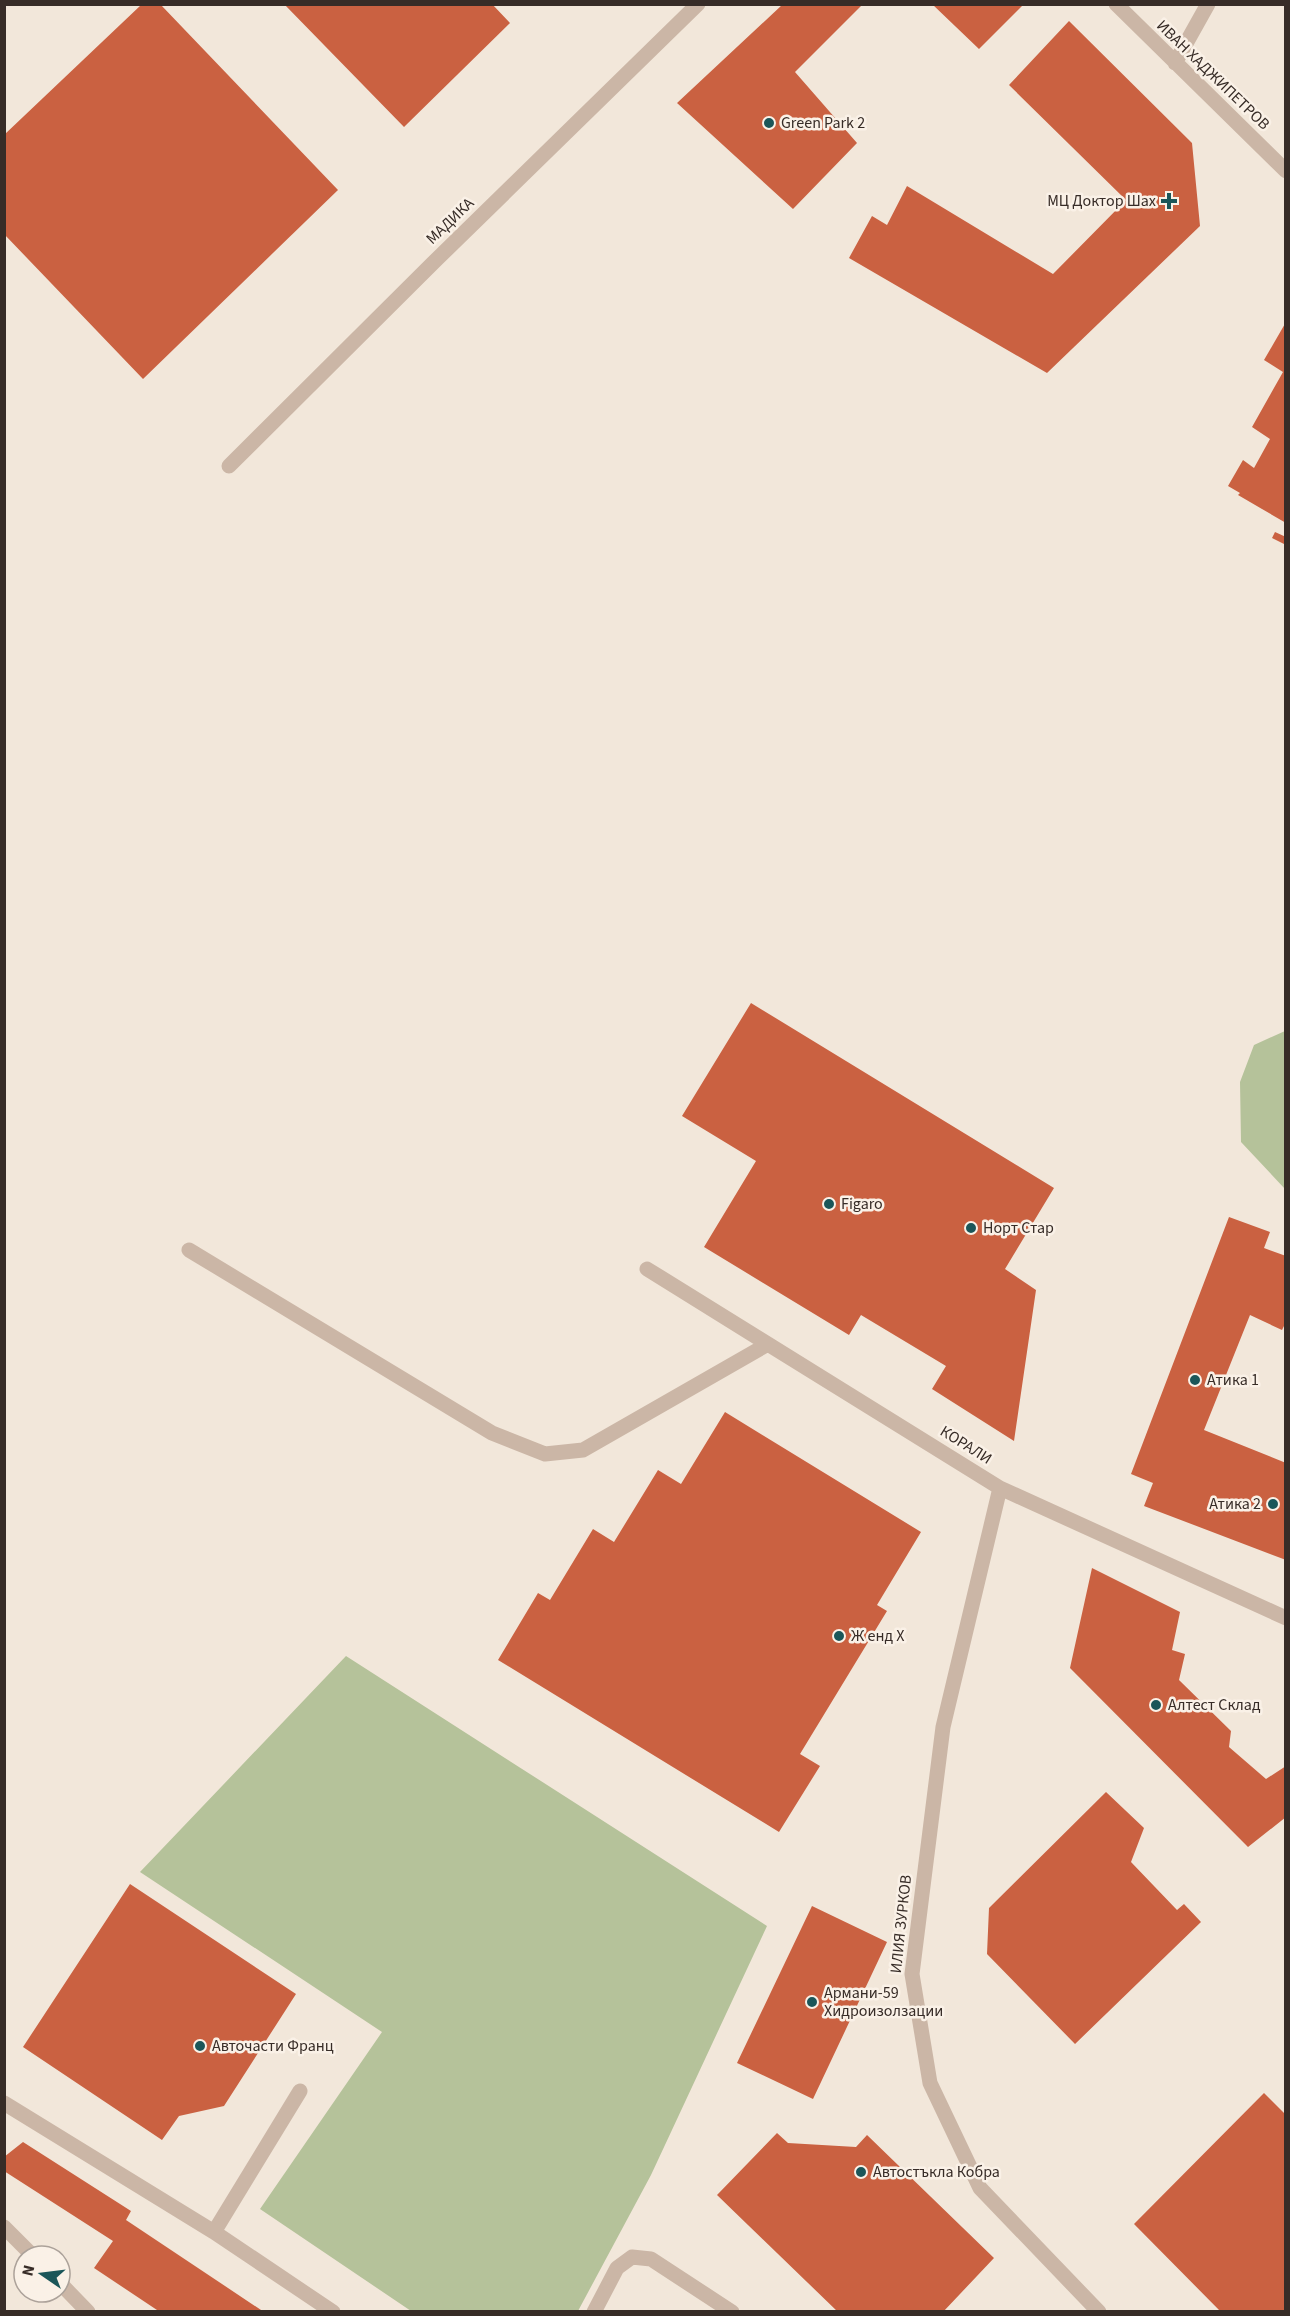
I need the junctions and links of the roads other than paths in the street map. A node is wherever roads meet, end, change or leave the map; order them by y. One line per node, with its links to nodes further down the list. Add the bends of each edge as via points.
1 (698, 4): 6 (street, МАДИКА)
2 (1116, 4): 4 (street, ИВАН ХАДЖИПЕТРОВ)
3 (1208, 4): 4 (street)
4 (1175, 63): 5 (street, ИВАН ХАДЖИПЕТРОВ)
5 (1286, 171)
6 (229, 466)
7 (189, 1250): 9 (street, via 492,1433 545,1454 583,1450)
8 (647, 1269): 9 (street, КОРАЛИ)
9 (768, 1344): 10 (street, КОРАЛИ)
10 (1000, 1488): 11 (street, КОРАЛИ); 22 (street, ИЛИЯ ЗУРКОВ, via 943,1727 912,1974 930,2083 980,2188)
11 (1286, 1617)
12 (300, 2091): 15 (street)
13 (4, 2103): 15 (street)
14 (4, 2227): 16 (street)
15 (214, 2232): 19 (street)
16 (21, 2244)
17 (72, 2295): 18 (street)
18 (88, 2312)
19 (333, 2312)
20 (594, 2312): 21 (street, via 617,2268 632,2257 651,2259)
21 (732, 2312)
22 (1099, 2312)

